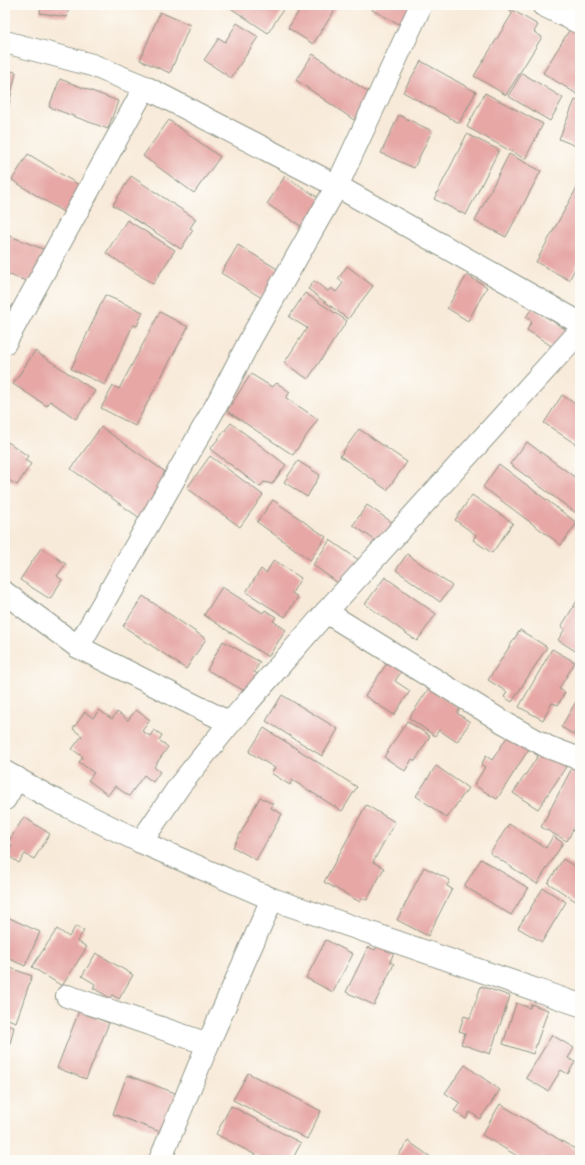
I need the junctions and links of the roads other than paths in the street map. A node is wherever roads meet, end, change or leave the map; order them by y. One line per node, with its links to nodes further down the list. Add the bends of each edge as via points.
1 (421, 5): 6 (street)
2 (543, 5): 3 (street)
3 (580, 23)
4 (5, 42): 5 (street, via 92,65)
5 (145, 88): 6 (street); 9 (street)
6 (337, 186): 7 (street); 12 (street, via 251,338 217,404)
7 (580, 323)
8 (580, 330): 11 (street)
9 (5, 343)
10 (5, 593): 12 (street)
11 (326, 612): 13 (street); 14 (street, via 503,722 548,746)
12 (78, 647): 13 (street)
13 (230, 723): 17 (street, via 180,785)
14 (580, 759)
15 (11, 775): 16 (street); 17 (street, via 51,798)
16 (5, 799)
17 (141, 842): 18 (street)
18 (272, 899): 20 (street); 21 (street)
19 (67, 996): 21 (street)
20 (580, 1005)
21 (208, 1044): 22 (street)
22 (160, 1160)

